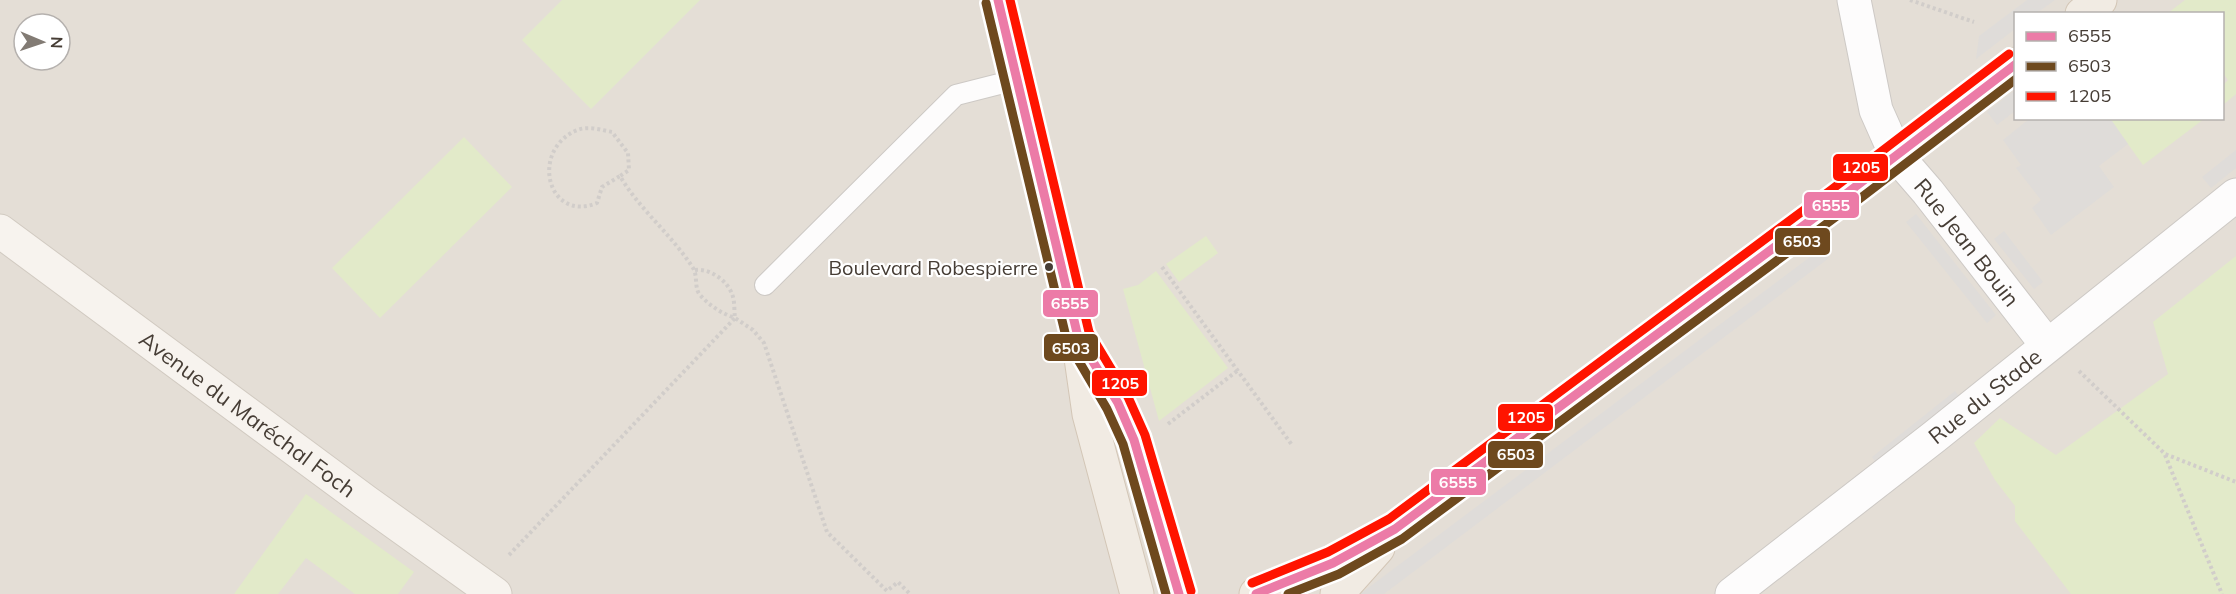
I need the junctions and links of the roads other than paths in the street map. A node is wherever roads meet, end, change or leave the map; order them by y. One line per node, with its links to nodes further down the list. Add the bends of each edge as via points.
1 (998, 0): 6 (main road)
2 (1854, 0): 7 (street, Rue Jean Bouin, via 1876,110)
3 (2100, 0): 4 (main road)
4 (2085, 12)
5 (2014, 66): 7 (main road)
6 (1015, 80): 10 (lane, via 956,95); 11 (main road)
7 (1896, 155): 12 (street, Rue Jean Bouin); 13 (main road)
8 (2236, 195): 12 (street, Rue du Stade)
9 (0, 231): 14 (street, Avenue du Maréchal Foch)
10 (765, 285)
11 (1078, 337): 15 (main road, via 1089,414); 16 (main road, via 1118,403 1134,440)
12 (2047, 345): 19 (street, Rue du Stade)
13 (1395, 529): 17 (main road, via 1333,563); 18 (main road)
14 (495, 594)
15 (1137, 594)
16 (1179, 594)
17 (1256, 594)
18 (1337, 594)
19 (1732, 594)

